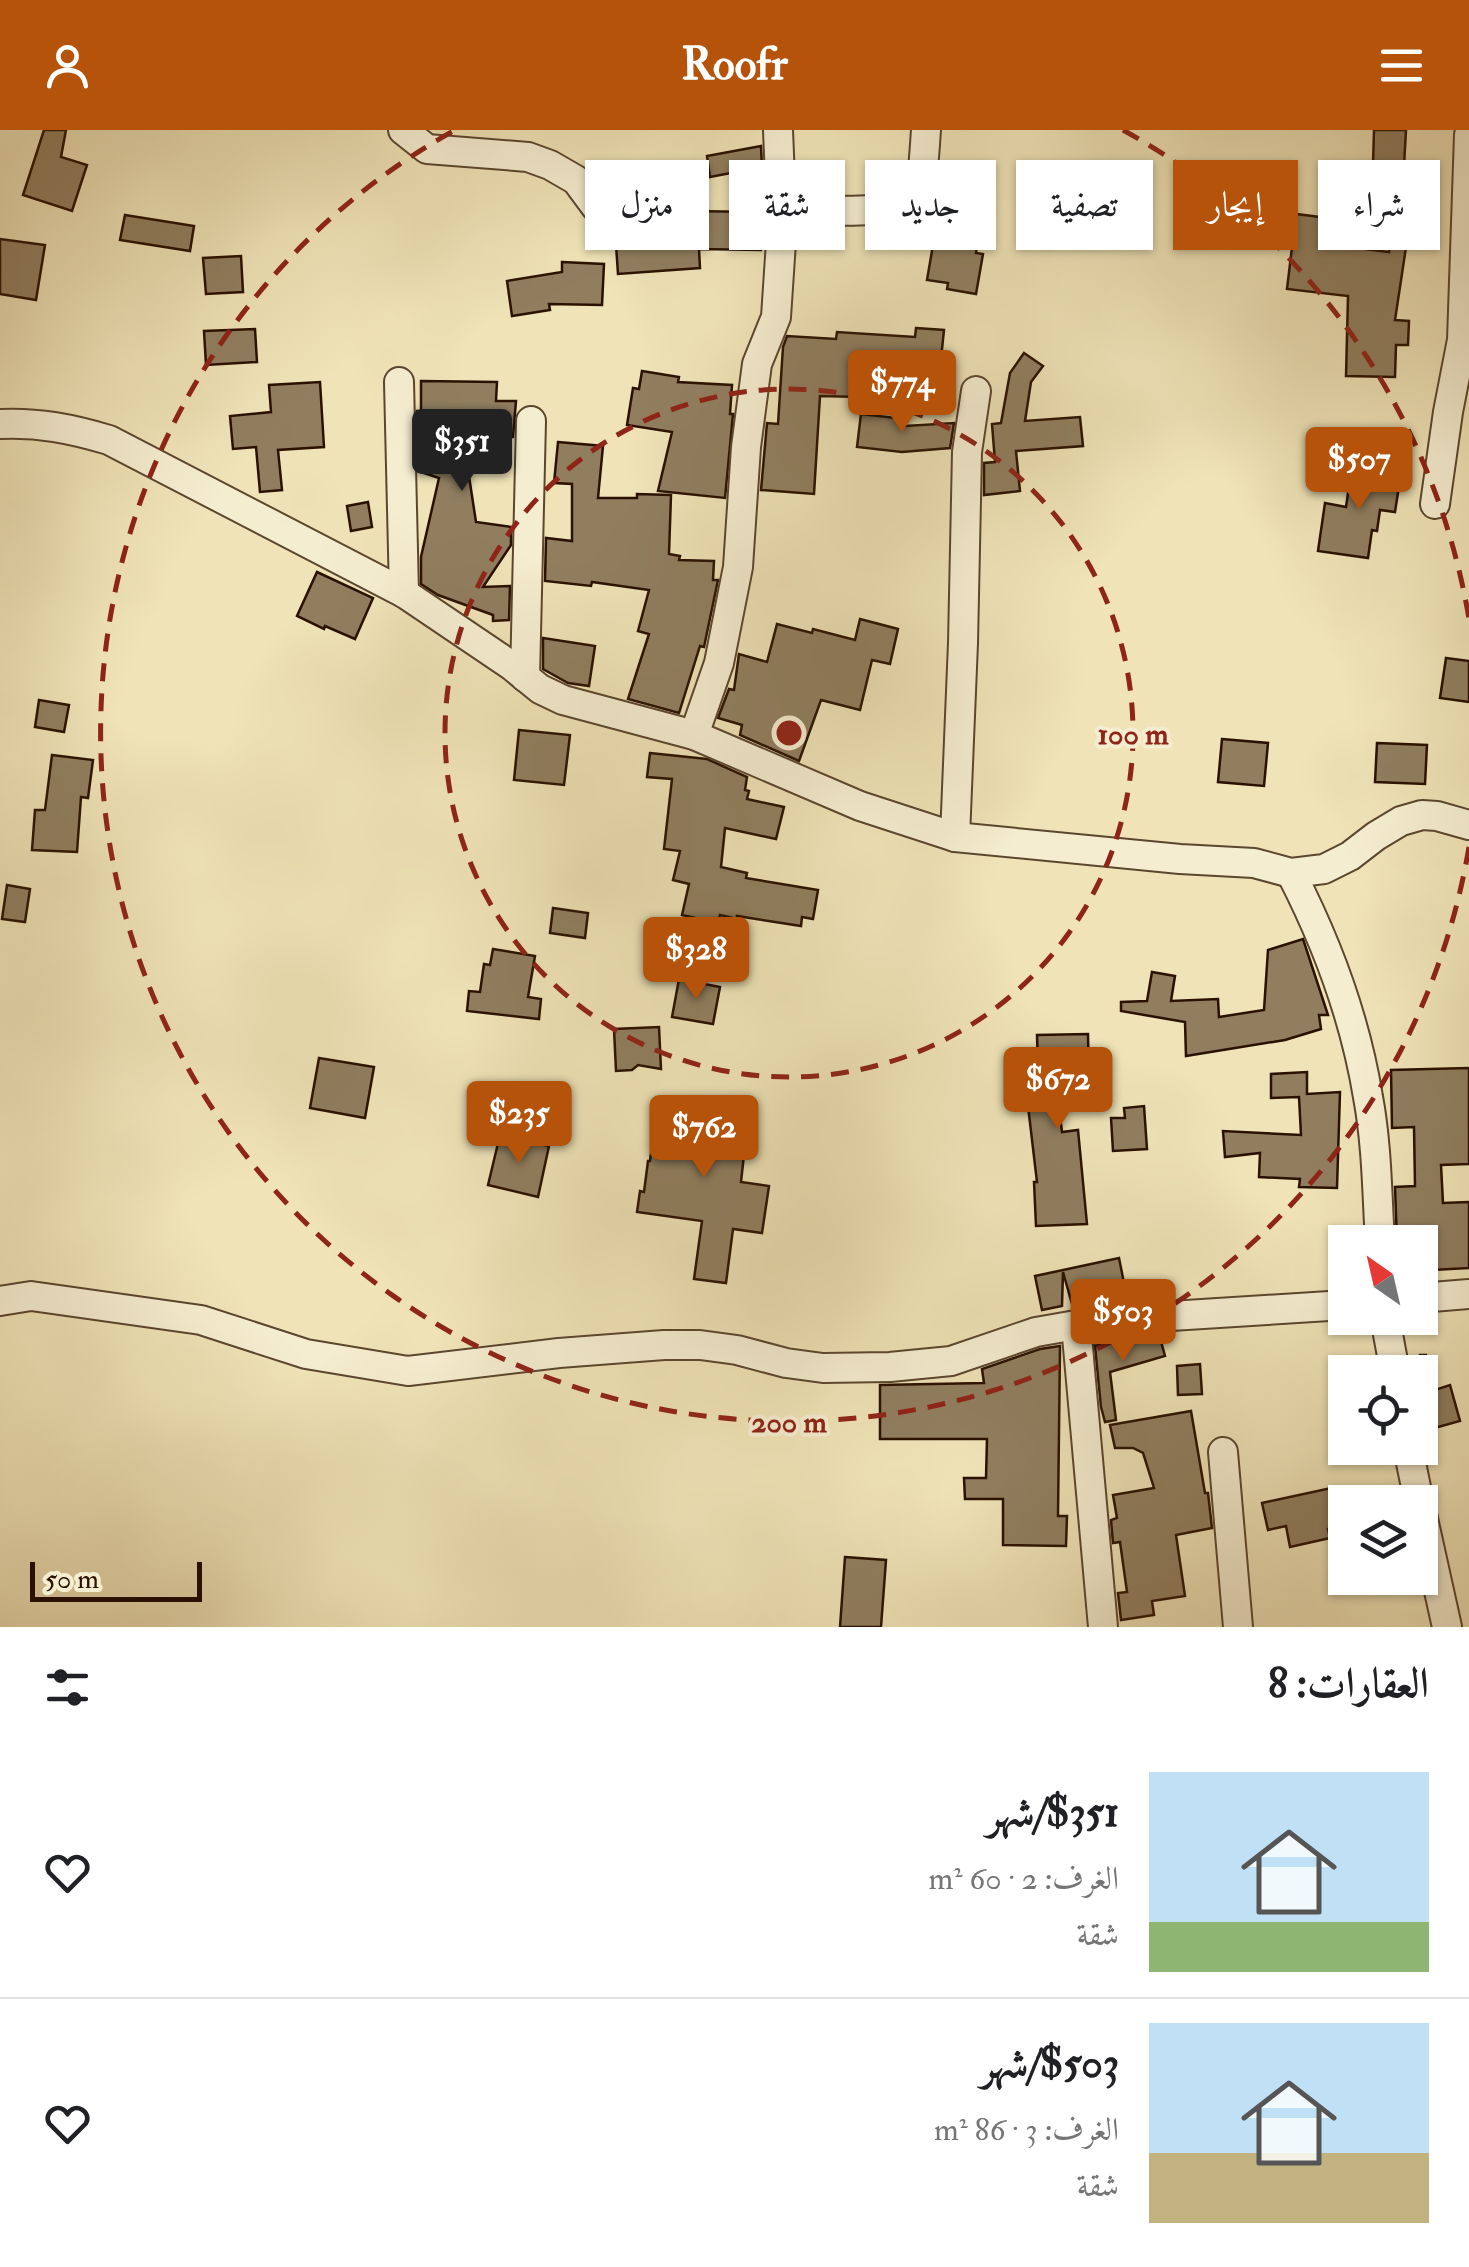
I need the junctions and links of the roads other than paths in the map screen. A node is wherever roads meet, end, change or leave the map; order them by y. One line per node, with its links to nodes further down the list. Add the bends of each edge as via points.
1 (402, 130): 6 (street, via 428,150 550,164)
2 (778, 130): 5 (street)
3 (926, 130): 7 (street, via 919,193 912,202 888,210)
4 (1469, 135): 9 (street)
5 (780, 160)
6 (585, 192)
7 (845, 210)
8 (780, 250): 17 (street, via 776,316 756,364 738,567 719,663)
9 (1466, 341): 14 (street)
10 (399, 382): 15 (street)
11 (976, 391): 19 (street, via 967,452)
12 (531, 420): 16 (street)
13 (0, 424): 15 (street, via 30,422 109,440)
14 (1434, 504)
15 (404, 593): 16 (street)
16 (525, 676): 17 (street, via 563,700)
17 (694, 736): 19 (street, via 860,806)
18 (1469, 826): 20 (street, via 1422,815 1400,821 1324,869)
19 (955, 837): 20 (street, via 1254,864)
20 (1291, 873): 21 (street, via 1332,960 1360,1056)
21 (1379, 1225)
22 (1469, 1294): 23 (street)
23 (1438, 1297)
24 (0, 1300): 26 (street, via 30,1296 201,1320 306,1354 408,1370 664,1345 736,1350 824,1368 890,1368 950,1361)
25 (1328, 1306): 26 (street, via 1123,1319 1083,1332)
26 (1076, 1325): 29 (street)
27 (1223, 1452): 30 (street)
28 (1438, 1586): 31 (street)
29 (1103, 1627)
30 (1238, 1627)
31 (1447, 1627)

